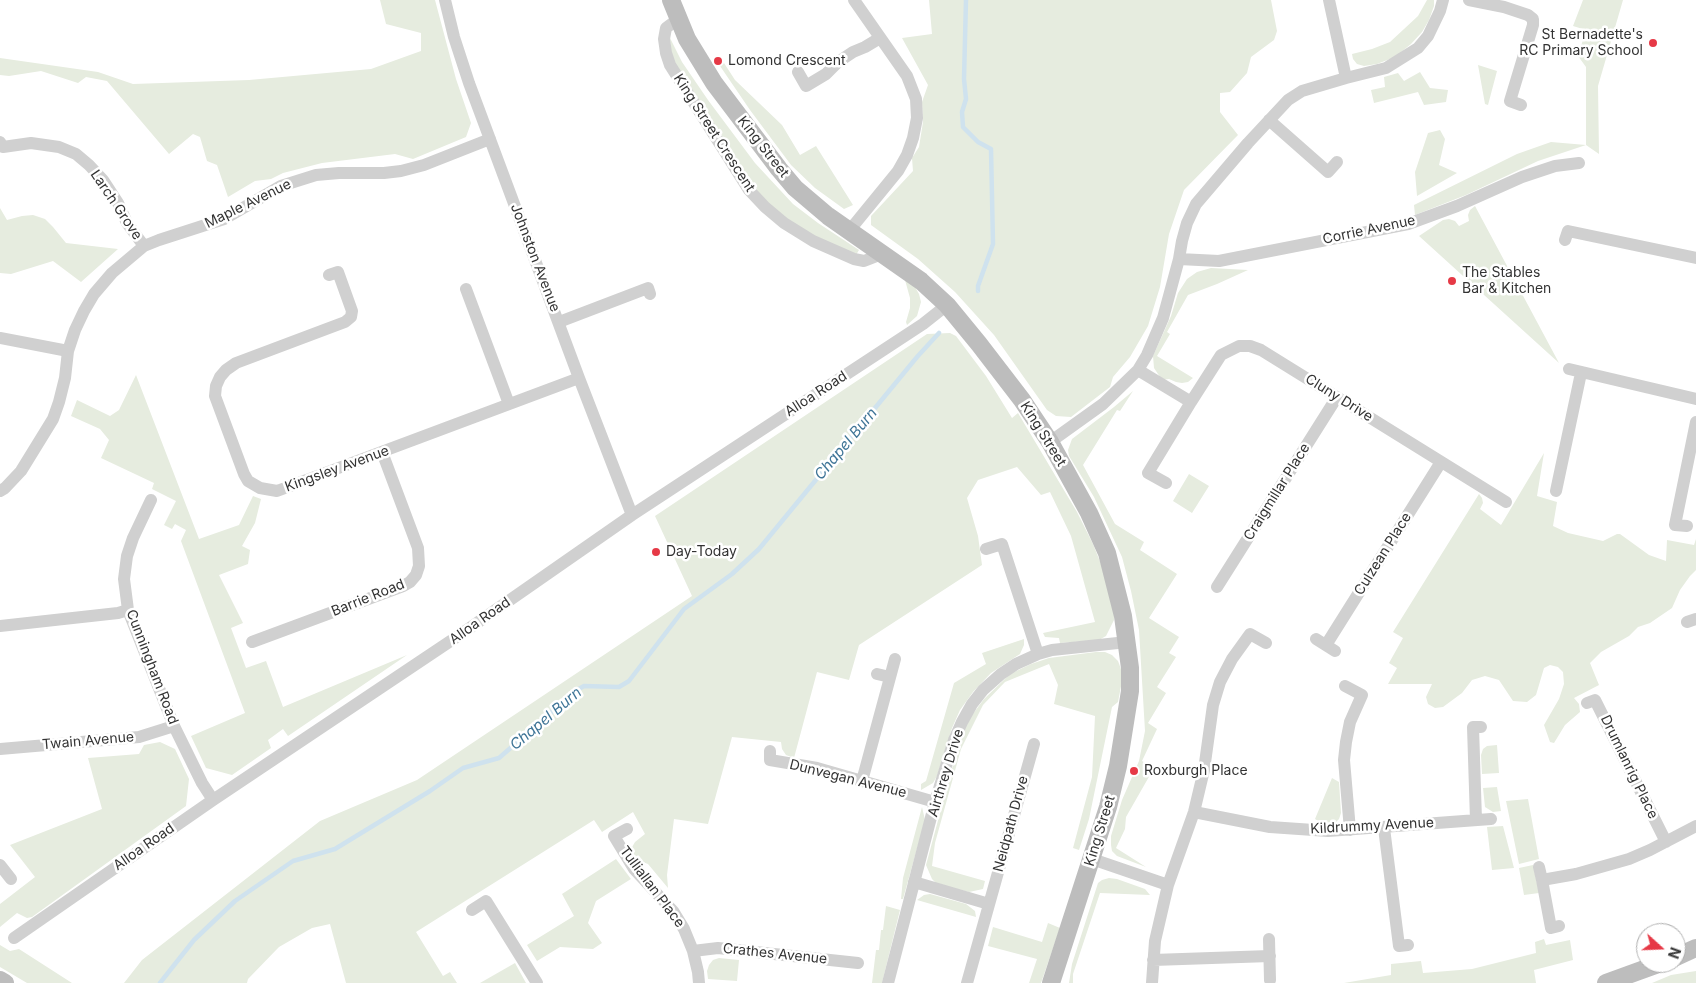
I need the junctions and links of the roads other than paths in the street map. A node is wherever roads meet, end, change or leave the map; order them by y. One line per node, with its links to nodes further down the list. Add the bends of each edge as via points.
1 (445, 0): 13 (street, Johnston Avenue, via 457,49)
2 (671, 0): 7 (main road, King Street)
3 (854, 0): 8 (street)
4 (1329, 0): 10 (street)
5 (1443, 0): 10 (street, via 1428,36 1418,48 1386,68)
6 (1469, 0): 11 (street, via 1528,14 1533,19 1510,101)
7 (678, 19): 17 (main road, King Street, via 714,83 779,169 811,203); 20 (street, King Street Crescent, via 666,28 664,39 670,65 749,190 765,208 813,241 854,259 864,260)
8 (880, 38): 9 (street, via 853,52 806,86); 17 (street, via 907,76 916,100 917,118 907,155 898,171)
9 (798, 72)
10 (1346, 78): 12 (street, via 1302,91)
11 (1521, 105)
12 (1269, 120): 15 (street, via 1328,172); 21 (street, via 1196,204 1187,223)
13 (490, 140): 19 (street, Maple Avenue, via 401,171 316,175 281,186 224,219); 27 (street, Johnston Avenue)
14 (1, 146): 19 (street, Larch Grove, via 32,143 59,147 76,154 103,180)
15 (1337, 162)
16 (1579, 163): 21 (street, Corrie Avenue, via 1555,166 1522,177 1408,224 1219,261)
17 (849, 232): 20 (main road, King Street)
18 (1565, 240): 22 (street, via 1568,232)
19 (144, 246): 29 (street, Maple Avenue, via 112,273 94,294)
20 (882, 254): 26 (main road, King Street, via 921,281)
21 (1179, 258): 30 (street, via 1163,318)
22 (1696, 258)
23 (329, 275): 38 (street, Kingsley Avenue, via 338,272 352,311 351,317 346,322 236,363 220,377 215,396 244,474 248,481 260,488 277,491)
24 (466, 290): 35 (street, via 465,304)
25 (650, 294): 27 (street, via 648,288)
26 (947, 305): 37 (main road, King Street, via 1022,400); 45 (street, Alloa Road)
27 (559, 322): 31 (street, Johnston Avenue)
28 (0, 338): 29 (street)
29 (68, 351): 41 (street, Maple Avenue, via 60,402 52,420 22,471)
30 (1138, 370): 34 (street); 37 (street, via 1102,404)
31 (579, 378): 35 (street, Kingsley Avenue); 45 (street, Johnston Avenue)
32 (1337, 397): 34 (street, Cluny Drive, via 1261,350 1239,346 1221,355); 39 (street, Cluny Drive); 48 (street, Craigmillar Place)
33 (1696, 399): 42 (street, via 1575,371)
34 (1191, 402): 40 (street, Cluny Drive, via 1148,473)
35 (509, 404): 38 (street, Kingsley Avenue)
36 (1696, 422): 46 (street, via 1675,525)
37 (1050, 442): 52 (main road, King Street, via 1107,553)
38 (382, 452): 51 (street, Barrie Road, via 418,548 416,575 403,586)
39 (1441, 462): 44 (street, Cluny Drive, via 1504,501); 54 (street, Culzean Place)
40 (1166, 483)
41 (0, 491)
42 (1556, 492)
43 (151, 500): 49 (street, Cunningham Road, via 127,556 124,579)
44 (1494, 510)
45 (632, 515): 67 (street, Alloa Road)
46 (1687, 526)
47 (986, 549): 55 (street, via 1002,544)
48 (1216, 587)
49 (128, 610): 50 (street); 61 (street, Cunningham Road)
50 (0, 626)
51 (252, 642)
52 (1127, 642): 55 (street, Airthrey Drive); 77 (main road, King Street, via 1130,691 1123,742)
53 (1266, 643): 69 (street, via 1250,634 1220,682 1213,704 1204,770)
54 (1326, 645)
55 (1038, 654): 68 (street, Airthrey Drive, via 1001,674 972,704 954,740)
56 (895, 659): 58 (street)
57 (877, 674): 58 (street)
58 (890, 677): 66 (street)
59 (1345, 686): 75 (street, via 1362,695 1350,722 1344,760)
60 (1587, 703): 76 (street, Drumlanrig Place, via 1595,700)
61 (174, 726): 64 (street, Twain Avenue, via 139,737); 67 (street, Cunningham Road)
62 (1481, 727): 71 (street, via 1473,727)
63 (1034, 744): 82 (street, Neidpath Drive)
64 (0, 749)
65 (770, 751): 66 (street, Dunvegan Avenue, via 770,760 817,768)
66 (862, 781): 68 (street, Dunvegan Avenue)
67 (213, 800): 85 (street, Alloa Road)
68 (935, 802): 80 (street, Airthrey Drive)
69 (1194, 812): 75 (street, Kildrummy Avenue, via 1270,827); 81 (street)
70 (1491, 818): 71 (street, Kildrummy Avenue)
71 (1476, 820): 73 (street, Kildrummy Avenue)
72 (1696, 826): 76 (street)
73 (1384, 828): 75 (street, Kildrummy Avenue); 87 (street, via 1400,946)
74 (627, 829): 88 (street, Tulliallan Place, via 614,836 634,869 673,911)
75 (1350, 830)
76 (1666, 842): 84 (street, via 1629,859 1576,874 1540,873 1551,928)
77 (1092, 858): 81 (street); 100 (main road, King Street)
78 (0, 865): 79 (street)
79 (11, 879)
80 (914, 882): 82 (street); 98 (street, Airthrey Drive)
81 (1168, 885): 90 (street)
82 (989, 904): 99 (street, Neidpath Drive)
83 (472, 910): 96 (street, via 486,901)
84 (1559, 926)
85 (14, 938)
86 (1269, 939): 89 (street)
87 (1408, 945)
88 (693, 951): 91 (street, Crathes Avenue, via 718,948); 97 (street, Tulliallan Place)
89 (1270, 956): 90 (street); 94 (street)
90 (1153, 960): 101 (street)
91 (858, 963)
92 (1636, 972): 102 (main road)
93 (0, 980): 95 (main road)
94 (1270, 980)
95 (5, 983)
96 (537, 983)
97 (699, 983)
98 (888, 983)
99 (967, 983)
100 (1051, 983)
101 (1152, 983)
102 (1606, 983)

